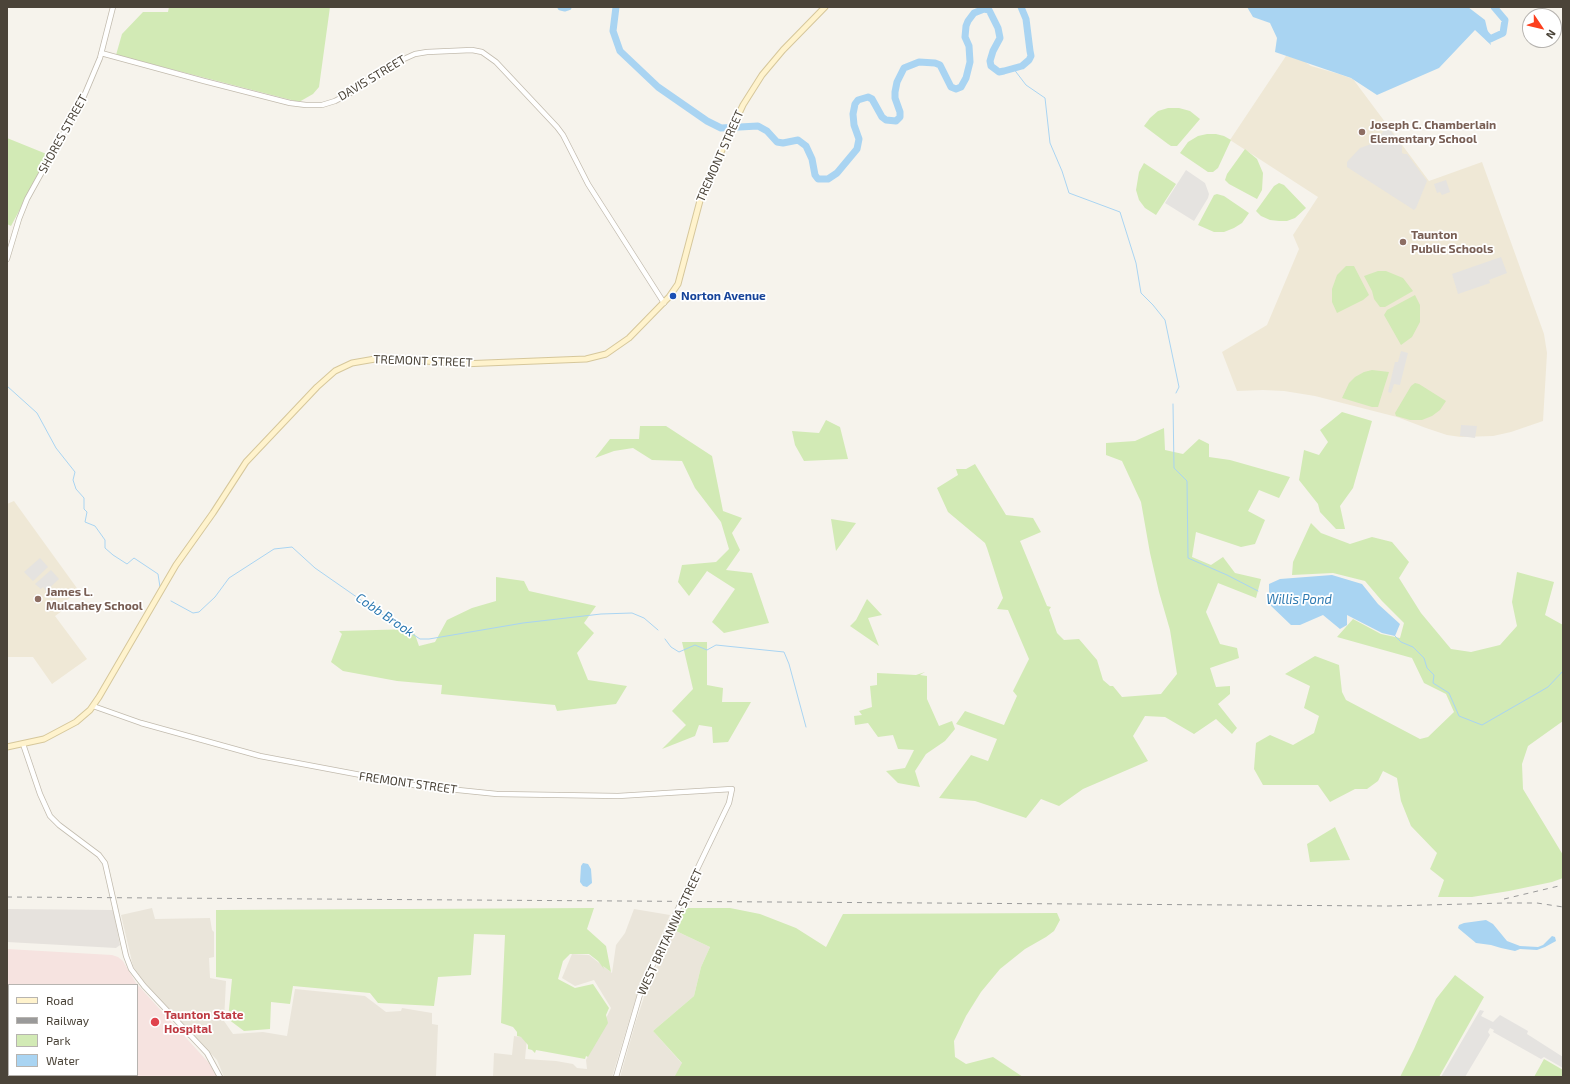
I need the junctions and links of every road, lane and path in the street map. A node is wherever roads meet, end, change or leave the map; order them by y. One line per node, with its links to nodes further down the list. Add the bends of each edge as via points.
1 (113, 7): 3 (street, SHORES STREET)
2 (824, 7): 5 (main road, TREMONT STREET, via 762,75 736,118 699,201 679,281)
3 (101, 53): 4 (street, SHORES STREET, via 79,109 27,200); 5 (street, DAVIS STREET, via 290,103 322,105 352,92 395,63 415,54 472,50 482,52 496,62 563,135 588,184)
4 (7, 259)
5 (664, 303): 6 (main road, TREMONT STREET, via 625,341 596,358 461,364 375,359 348,365 331,373 246,462 176,566)
6 (93, 706): 7 (main road, TREMONT STREET, via 76,722 56,734 38,742); 9 (street, FREMONT STREET, via 142,723 260,756 419,786 497,794 618,796)
7 (23, 744): 8 (main road, TREMONT STREET); 10 (street, via 48,813 59,825 99,855 105,863 131,969 140,982 207,1053)
8 (7, 747)
9 (732, 789): 11 (street, WEST BRITANNIA STREET, via 729,803 641,991)
10 (220, 1077)
11 (616, 1077)

